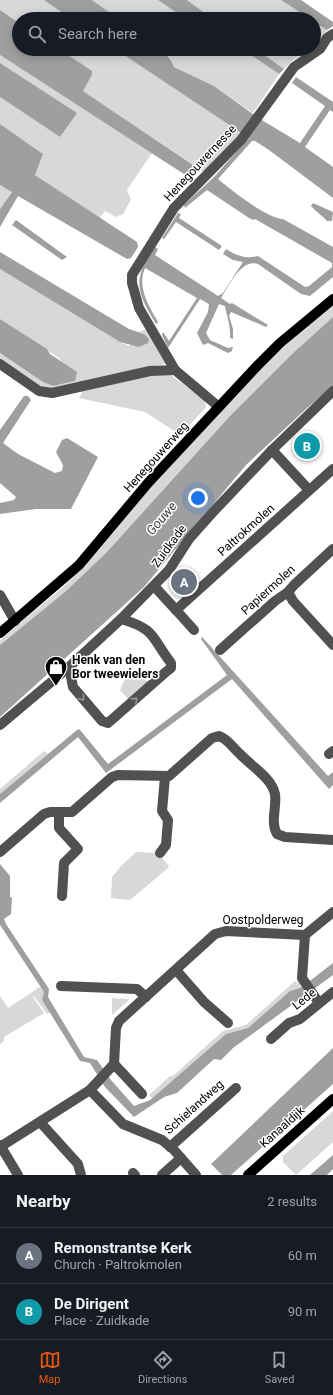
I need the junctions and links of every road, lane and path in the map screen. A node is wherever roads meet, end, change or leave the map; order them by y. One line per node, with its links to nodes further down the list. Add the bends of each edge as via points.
1 (333, 34): 2 (street, Henegouwernesse)
2 (321, 47)
3 (310, 56): 6 (street, Henegouwernesse, via 294,67 246,135 174,208 132,275 139,308)
4 (333, 299): 8 (main road, Henegouwerweg, via 280,343)
5 (0, 364): 6 (street, via 39,391 52,393 150,371)
6 (175, 370): 8 (street, Henegouwernesse)
7 (333, 391): 9 (street, Zuidkade)
8 (219, 407): 18 (main road, Henegouwerweg, via 148,483 79,565)
9 (272, 450): 11 (street); 13 (street, Zuidkade, via 188,539 169,570)
10 (333, 469): 11 (street, Paltrokmolen)
11 (309, 490): 16 (street, Paltrokmolen)
12 (333, 549): 14 (street, Papiermolen)
13 (154, 586): 16 (street); 17 (street, Zuidkade)
14 (288, 592): 21 (street, via 293,601); 22 (street, Papiermolen)
15 (0, 596): 18 (street)
16 (176, 610): 19 (street)
17 (121, 619): 23 (street, Zuidkade); 23 (street, one-way to 17, via 73,687 102,721 108,723 167,672 171,668 171,663 160,650 158,641 141,625)
18 (15, 621): 20 (main road, Henegouwerweg)
19 (194, 630)
20 (0, 633)
21 (333, 645)
22 (220, 650)
23 (69, 667): 24 (street, Zuidkade)
24 (0, 725)
25 (165, 777): 26 (street, via 115,776 74,810 67,813); 27 (street, via 172,774 212,738 219,736 226,739 271,785 274,793 274,826 277,834 285,837); 29 (street, via 162,811 168,820 166,845)
26 (59, 812): 28 (street, via 44,814); 30 (street, via 59,828 78,849 64,863)
27 (333, 840)
28 (0, 852)
29 (160, 853)
30 (62, 896)
31 (333, 912): 32 (street, Oostpolderweg)
32 (305, 935): 33 (street, Oostpolderweg, via 221,932); 37 (street, via 302,978)
33 (176, 970): 36 (street, Oostpolderweg); 38 (street)
34 (61, 986): 36 (street, via 137,989)
35 (333, 992): 37 (street, Lede)
36 (146, 997): 40 (street, Oostpolderweg, via 118,1023)
37 (319, 1003): 39 (street, Lede)
38 (228, 1023)
39 (271, 1038)
40 (111, 1068): 42 (street); 43 (street)
41 (236, 1088): 48 (street, Schielandweg)
42 (90, 1090): 46 (street); 48 (street, Schielandweg, via 122,1124 156,1137)
43 (142, 1094)
44 (333, 1099): 54 (main road, Kanaaldijk)
45 (333, 1105): 55 (main road, Kanaaldijk)
46 (40, 1122): 47 (street); 51 (street, via 78,1164)
47 (0, 1146): 50 (street)
48 (170, 1146): 49 (street, Schielandweg)
49 (181, 1158): 52 (street); 53 (street, Schielandweg)
50 (18, 1175)
51 (81, 1175)
52 (162, 1175)
53 (196, 1175)
54 (248, 1175)
55 (255, 1175)

